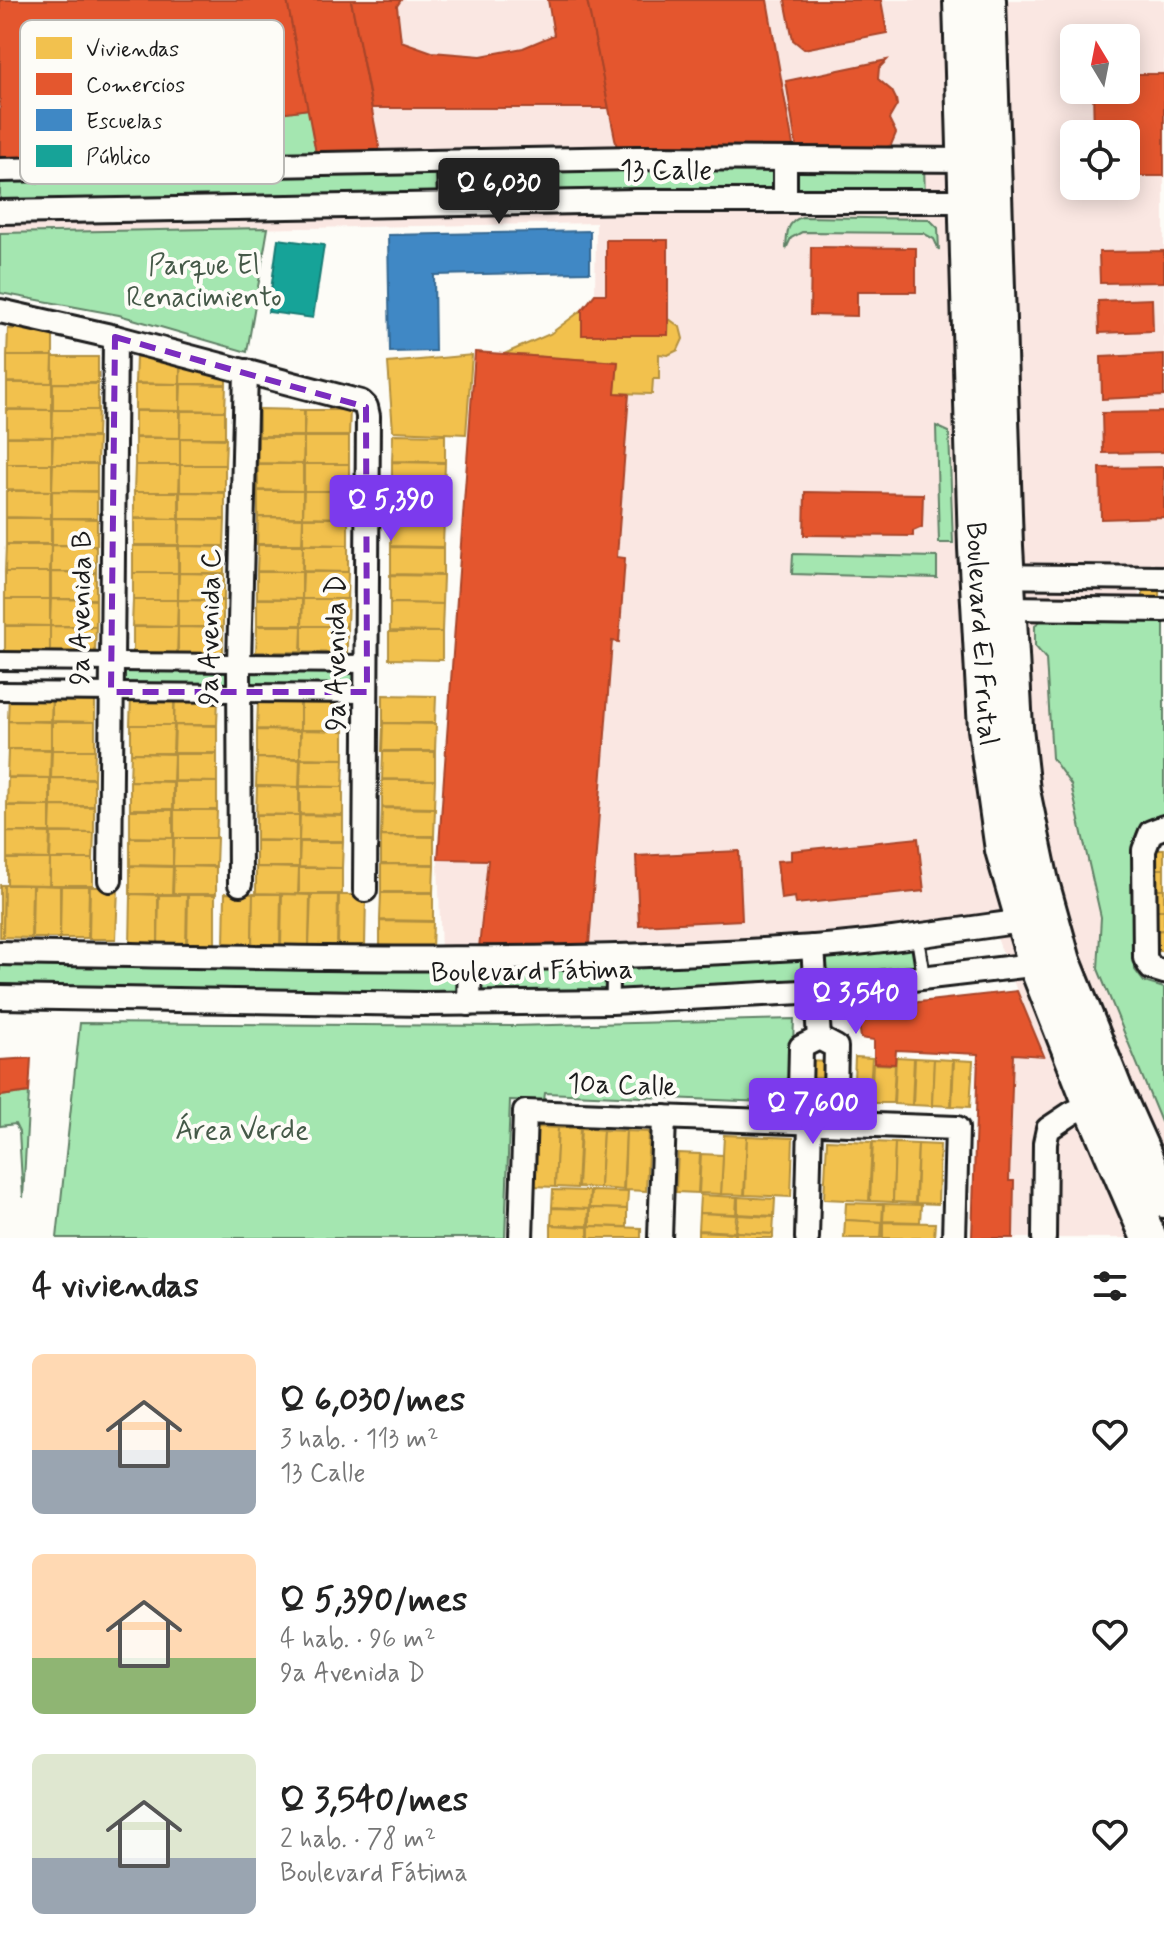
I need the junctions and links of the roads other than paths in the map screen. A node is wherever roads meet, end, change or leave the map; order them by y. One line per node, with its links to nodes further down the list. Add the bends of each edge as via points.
1 (961, 0): 4 (main road, Boulevard El Frutal)
2 (988, 0): 4 (main road, Boulevard El Frutal)
3 (785, 159): 4 (street, 13 Calle); 5 (street, 13 Calle); 9 (street)
4 (980, 160): 10 (main road, Boulevard El Frutal)
5 (449, 162): 6 (street, 13 Calle); 11 (street)
6 (284, 165)
7 (0, 170): 8 (street, 13 Calle)
8 (20, 170)
9 (785, 201): 10 (street, 13 Calle); 11 (street, 13 Calle)
10 (981, 201): 18 (main road, Boulevard El Frutal)
11 (450, 204): 12 (street, 13 Calle)
12 (0, 212)
13 (0, 311): 14 (street)
14 (115, 337): 15 (street); 22 (street, 9a Avenida B)
15 (246, 371): 23 (street, 9a Avenida C); 24 (street, 9a Avenida D, via 366,407)
16 (1117, 577): 17 (street); 18 (street); 19 (street)
17 (1164, 578)
18 (994, 592): 19 (street); 33 (main road, Boulevard El Frutal)
19 (1118, 610): 20 (street)
20 (1164, 610)
21 (0, 661): 22 (street)
22 (111, 662): 23 (street); 26 (street, 9a Avenida B)
23 (239, 664): 24 (street); 27 (street, 9a Avenida C)
24 (368, 665): 28 (street, 9a Avenida D)
25 (0, 691): 26 (street)
26 (111, 691): 27 (street); 30 (street, 9a Avenida B)
27 (239, 692): 28 (street); 31 (street, 9a Avenida C)
28 (367, 693): 32 (street, 9a Avenida D)
29 (1164, 827): 40 (street, via 1151,832 1145,846 1145,958)
30 (110, 880)
31 (240, 884)
32 (365, 890)
33 (1036, 919): 34 (street, Boulevard Fátima); 39 (main road, Boulevard El Frutal)
34 (917, 934): 35 (street, Boulevard Fátima); 41 (lane)
35 (813, 947): 37 (street, Boulevard Fátima); 42 (street)
36 (0, 953): 38 (street, Boulevard Fátima)
37 (613, 957): 38 (street, Boulevard Fátima); 44 (lane)
38 (470, 959): 45 (street)
39 (1050, 963): 41 (street, Boulevard Fátima); 47 (main road, Boulevard El Frutal)
40 (1157, 969)
41 (924, 979): 42 (street, Boulevard Fátima)
42 (816, 991): 44 (street, Boulevard Fátima); 46 (street)
43 (0, 997): 45 (street, Boulevard Fátima)
44 (612, 1002): 45 (street, Boulevard Fátima)
45 (469, 1004)
46 (819, 1038): 49 (street, via 801,1047 800,1092); 49 (street, via 836,1047 835,1093)
47 (1104, 1098): 50 (main road, Boulevard El Frutal); 55 (street, via 1046,1133); 56 (main road, Boulevard El Frutal)
48 (664, 1117): 49 (street, 10a Calle); 51 (street, 10a Calle, via 525,1112); 52 (street)
49 (810, 1123): 53 (street); 54 (street, 10a Calle, via 957,1128)
50 (1164, 1200)
51 (521, 1238)
52 (660, 1238)
53 (807, 1238)
54 (954, 1238)
55 (1044, 1238)
56 (1149, 1238)

